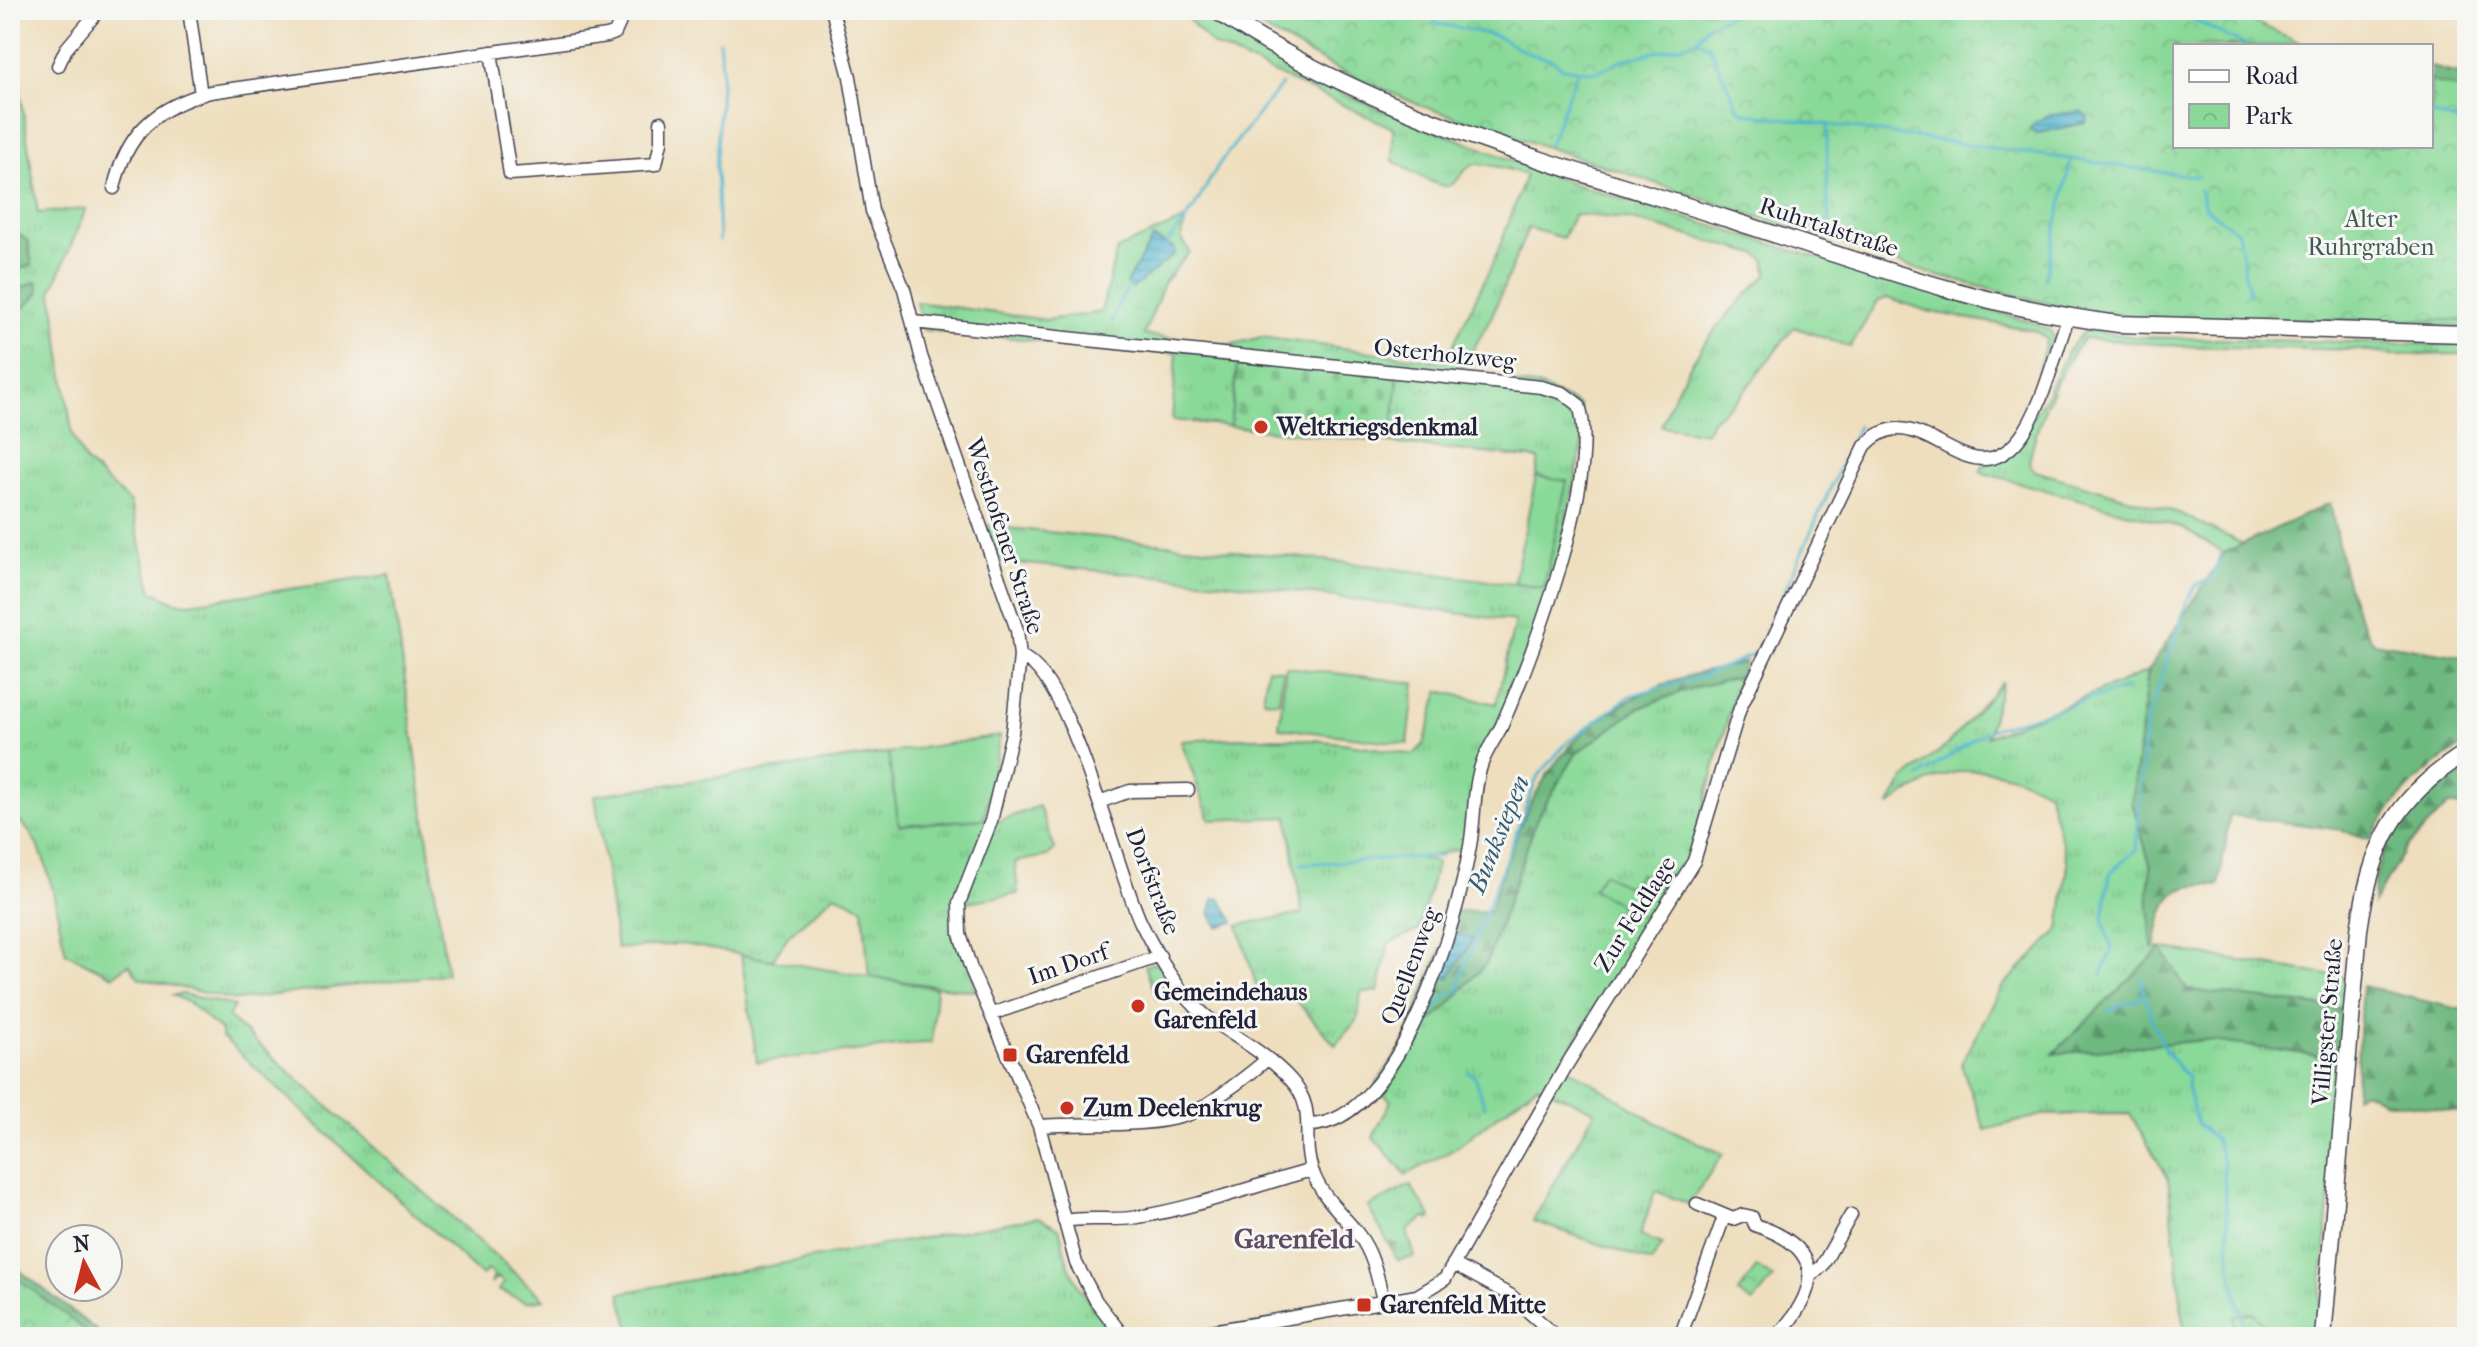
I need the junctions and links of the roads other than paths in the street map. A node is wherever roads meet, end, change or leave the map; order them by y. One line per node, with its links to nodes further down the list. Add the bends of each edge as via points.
1 (99, 10): 7 (street)
2 (189, 10): 8 (street)
3 (625, 10): 6 (street, via 612,35)
4 (832, 10): 12 (street, Westhofener Straße, via 852,85 872,211)
5 (1215, 10): 11 (main road, Ruhrtalstraße, via 1302,64 1475,137 1968,296)
6 (491, 52): 8 (street); 9 (street, via 510,174 656,164)
7 (58, 66)
8 (201, 95): 10 (street, via 166,107 146,122 126,149)
9 (661, 122)
10 (114, 188)
11 (2068, 318): 13 (main road, Ruhrtalstraße, via 2174,327); 29 (street, Zur Feldlage, via 2028,426 2008,451 1972,459 1897,427 1879,433 1865,446 1740,708 1694,861 1581,1041)
12 (913, 322): 14 (street, Westhofener Straße, via 1008,603); 16 (street, Osterholzweg, via 1541,387 1579,405 1584,439 1573,510 1527,662)
13 (2467, 334)
14 (1020, 656): 18 (street, Dorfstraße, via 1030,660 1051,688); 20 (street, Westhofener Straße, via 1005,773 959,903 964,952)
15 (2467, 752): 37 (main road, Villigster Straße, via 2406,800 2380,839 2368,876)
16 (1479, 777): 22 (street, Quellenweg, via 1456,911 1403,1045 1364,1099 1336,1120)
17 (1188, 790): 18 (street, via 1141,789)
18 (1099, 802): 19 (street, Dorfstraße, via 1140,920)
19 (1160, 956): 20 (street, Im Dorf); 21 (street, Dorfstraße, via 1180,989 1207,1016)
20 (992, 1014): 23 (street, Westhofener Straße)
21 (1267, 1059): 22 (street, Dorfstraße, via 1302,1096); 23 (street, via 1186,1116)
22 (1310, 1125): 24 (street, Dorfstraße)
23 (1039, 1126): 28 (street, Westhofener Straße)
24 (1312, 1170): 28 (street, via 1200,1206 1116,1221); 31 (street, Dorfstraße, via 1370,1253)
25 (1697, 1204): 27 (street)
26 (1851, 1215): 30 (street)
27 (1724, 1217): 30 (street, via 1752,1217 1755,1225 1781,1234 1801,1249); 35 (street)
28 (1064, 1221): 32 (street, Westhofener Straße, via 1085,1285)
29 (1453, 1264): 31 (street, Zur Feldlage, via 1432,1290); 34 (street, via 1510,1295)
30 (1811, 1276): 36 (street, via 1804,1303)
31 (1383, 1301): 33 (street, Zur Feldlage)
32 (1123, 1337)
33 (1177, 1337)
34 (1557, 1337)
35 (1680, 1337)
36 (1776, 1337)
37 (2323, 1337)

